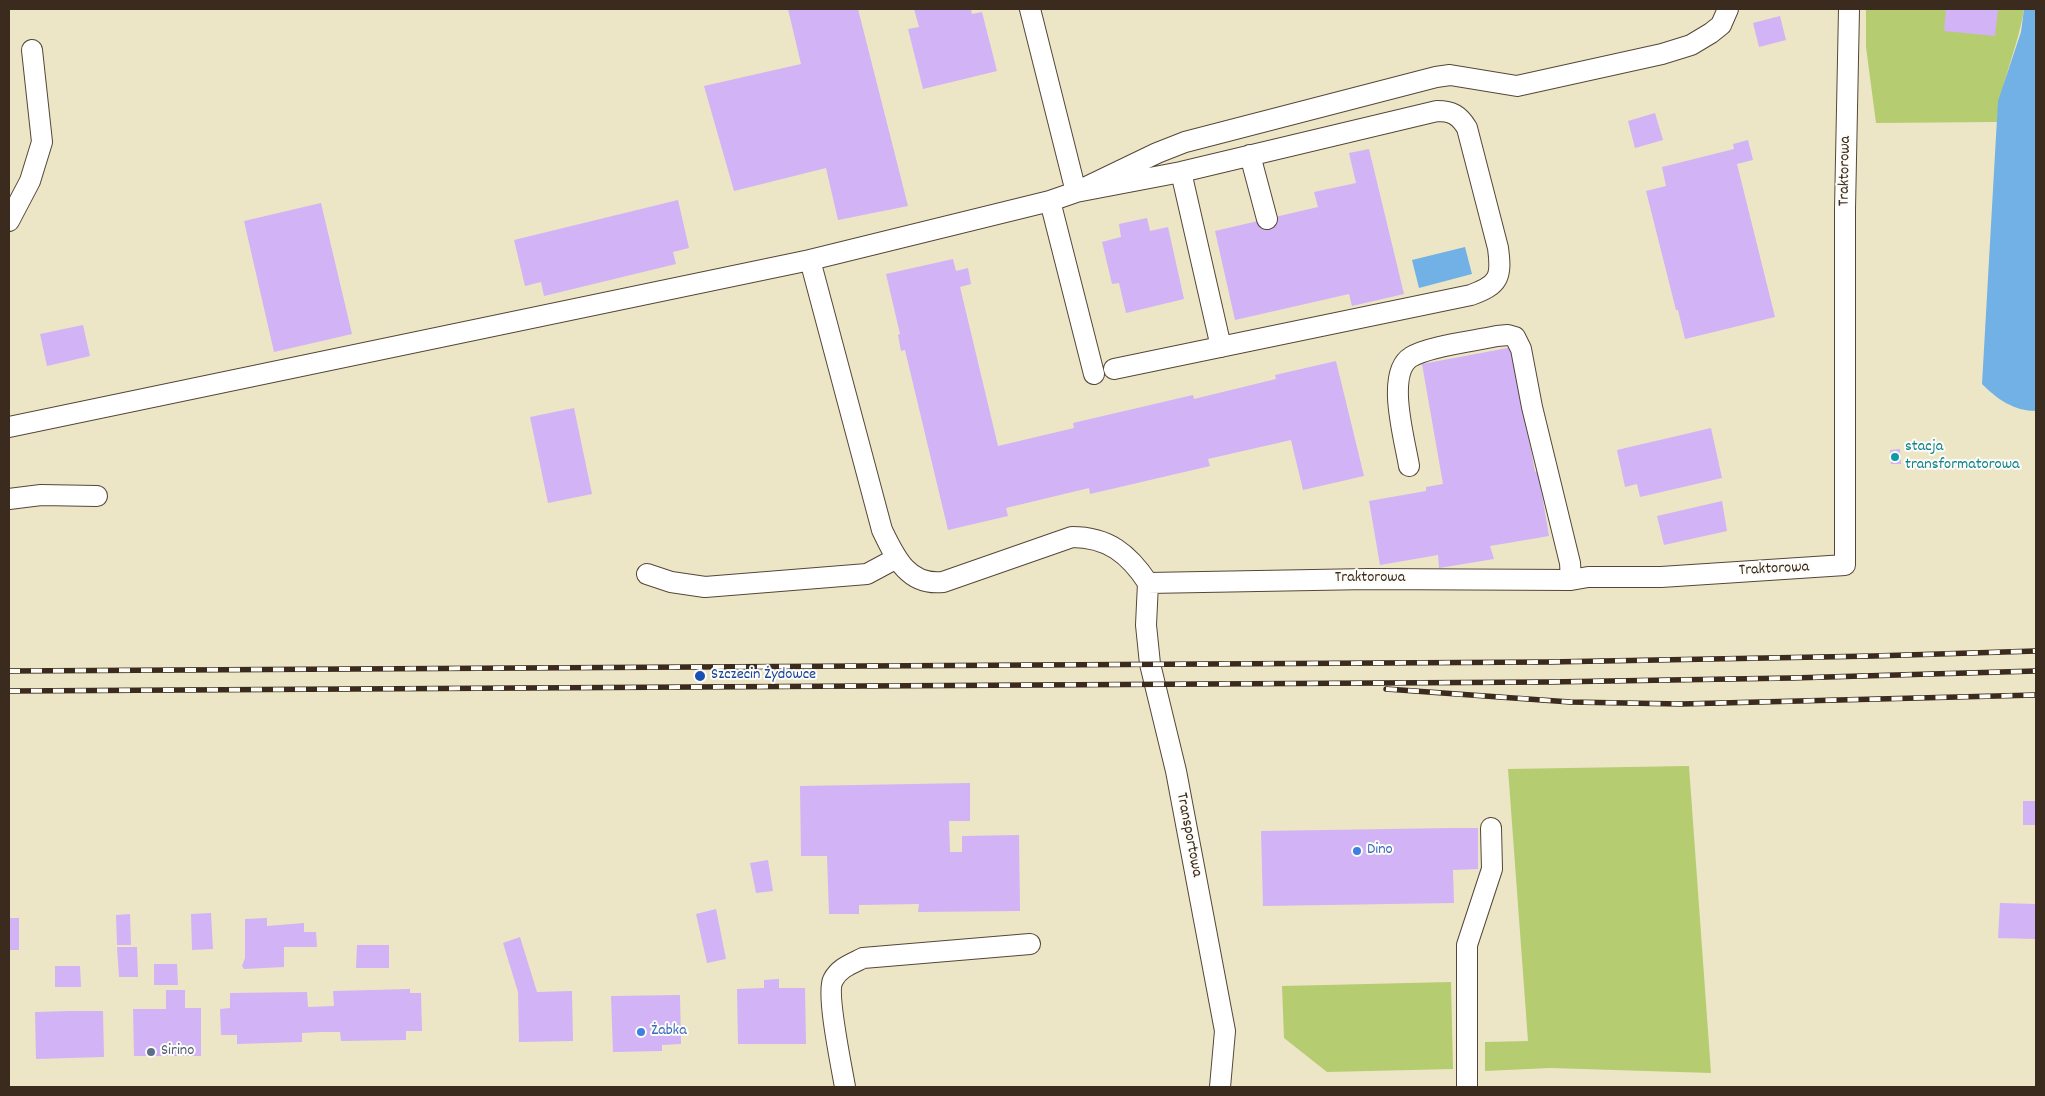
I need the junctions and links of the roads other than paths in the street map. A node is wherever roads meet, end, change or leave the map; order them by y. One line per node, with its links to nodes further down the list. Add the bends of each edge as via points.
1 (1030, 9): 7 (lane)
2 (1728, 9): 7 (lane, via 1721,25 1711,33 1662,54 1517,86 1450,75 1436,76 1185,142)
3 (1849, 9): 21 (lane, Traktorowa, via 1845,209 1845,565)
4 (32, 50): 10 (lane, via 42,142 30,181)
5 (1250, 156): 6 (lane); 9 (lane); 12 (lane, via 1437,111 1455,114 1467,128 1500,265 1494,283 1471,296)
6 (1182, 172): 7 (lane); 12 (lane)
7 (1076, 192): 8 (lane)
8 (1050, 201): 11 (lane); 14 (lane)
9 (1267, 218)
10 (9, 222)
11 (810, 260): 15 (lane); 19 (lane, via 882,530)
12 (1221, 348): 13 (lane)
13 (1114, 369)
14 (1094, 374)
15 (9, 427)
16 (1409, 466): 21 (lane, via 1398,392 1404,363 1418,353 1497,336 1515,337 1521,349 1570,563)
17 (97, 496): 18 (lane)
18 (9, 499)
19 (895, 558): 20 (lane, via 867,574 705,588); 22 (lane, via 907,572 920,580 943,582 1072,537 1088,537 1121,550)
20 (647, 574)
21 (1571, 580): 22 (lane, Traktorowa)
22 (1148, 583): 26 (lane, Transportowa, via 1146,625 1150,664 1176,771 1225,1031)
23 (1491, 828): 27 (lane, via 1492,869 1467,945)
24 (1030, 944): 25 (lane, via 863,958 842,968 832,982 832,999)
25 (845, 1087)
26 (1220, 1087)
27 (1467, 1087)

